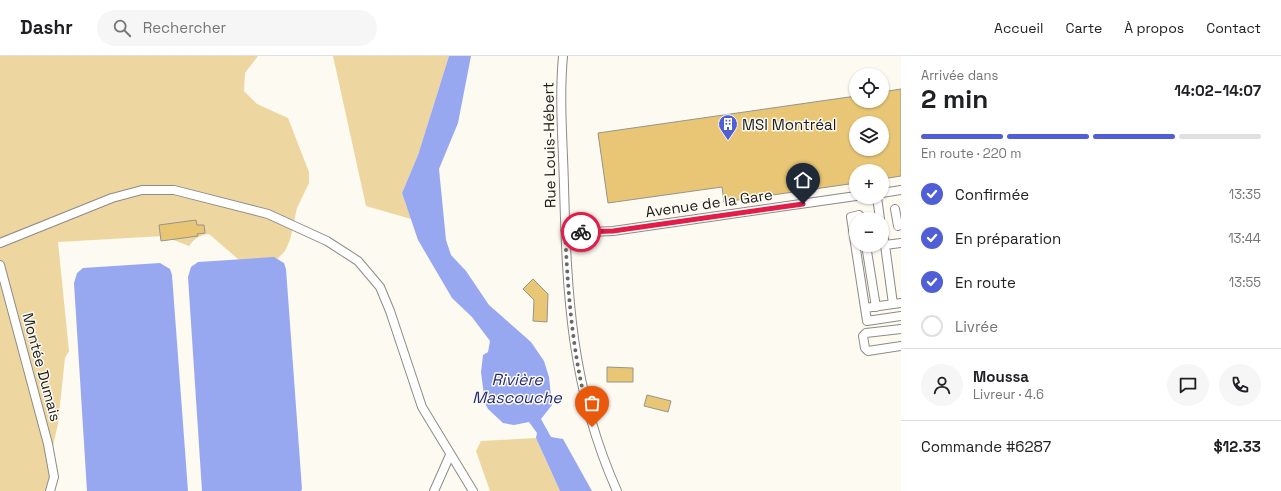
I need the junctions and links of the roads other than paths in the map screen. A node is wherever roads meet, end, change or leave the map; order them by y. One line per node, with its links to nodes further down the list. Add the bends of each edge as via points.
1 (563, 56): 7 (street, Rue Louis-Hébert, via 561,94)
2 (901, 190): 3 (street)
3 (889, 192)
4 (849, 197): 7 (street, Avenue de la Gare, via 613,231)
5 (889, 216): 6 (street, via 895,213)
6 (898, 226)
7 (565, 230): 27 (street, Rue Louis-Hébert, via 577,367 592,427)
8 (0, 242): 23 (street, via 112,198 142,190 174,190 268,214 327,241 358,261 380,287 422,407)
9 (901, 243): 10 (street)
10 (889, 244)
11 (856, 252): 17 (street)
12 (867, 252): 16 (street)
13 (886, 252): 15 (street)
14 (0, 265): 24 (street, Montée Dumais, via 48,444 54,477)
15 (897, 304): 16 (street)
16 (876, 307): 17 (street)
17 (865, 308): 19 (street)
18 (901, 316): 19 (street)
19 (867, 321): 21 (street)
20 (901, 328): 21 (street)
21 (868, 333): 22 (street, via 863,336 868,351)
22 (901, 346)
23 (450, 455): 25 (street); 26 (street)
24 (50, 491)
25 (434, 491)
26 (473, 491)
27 (617, 491)

